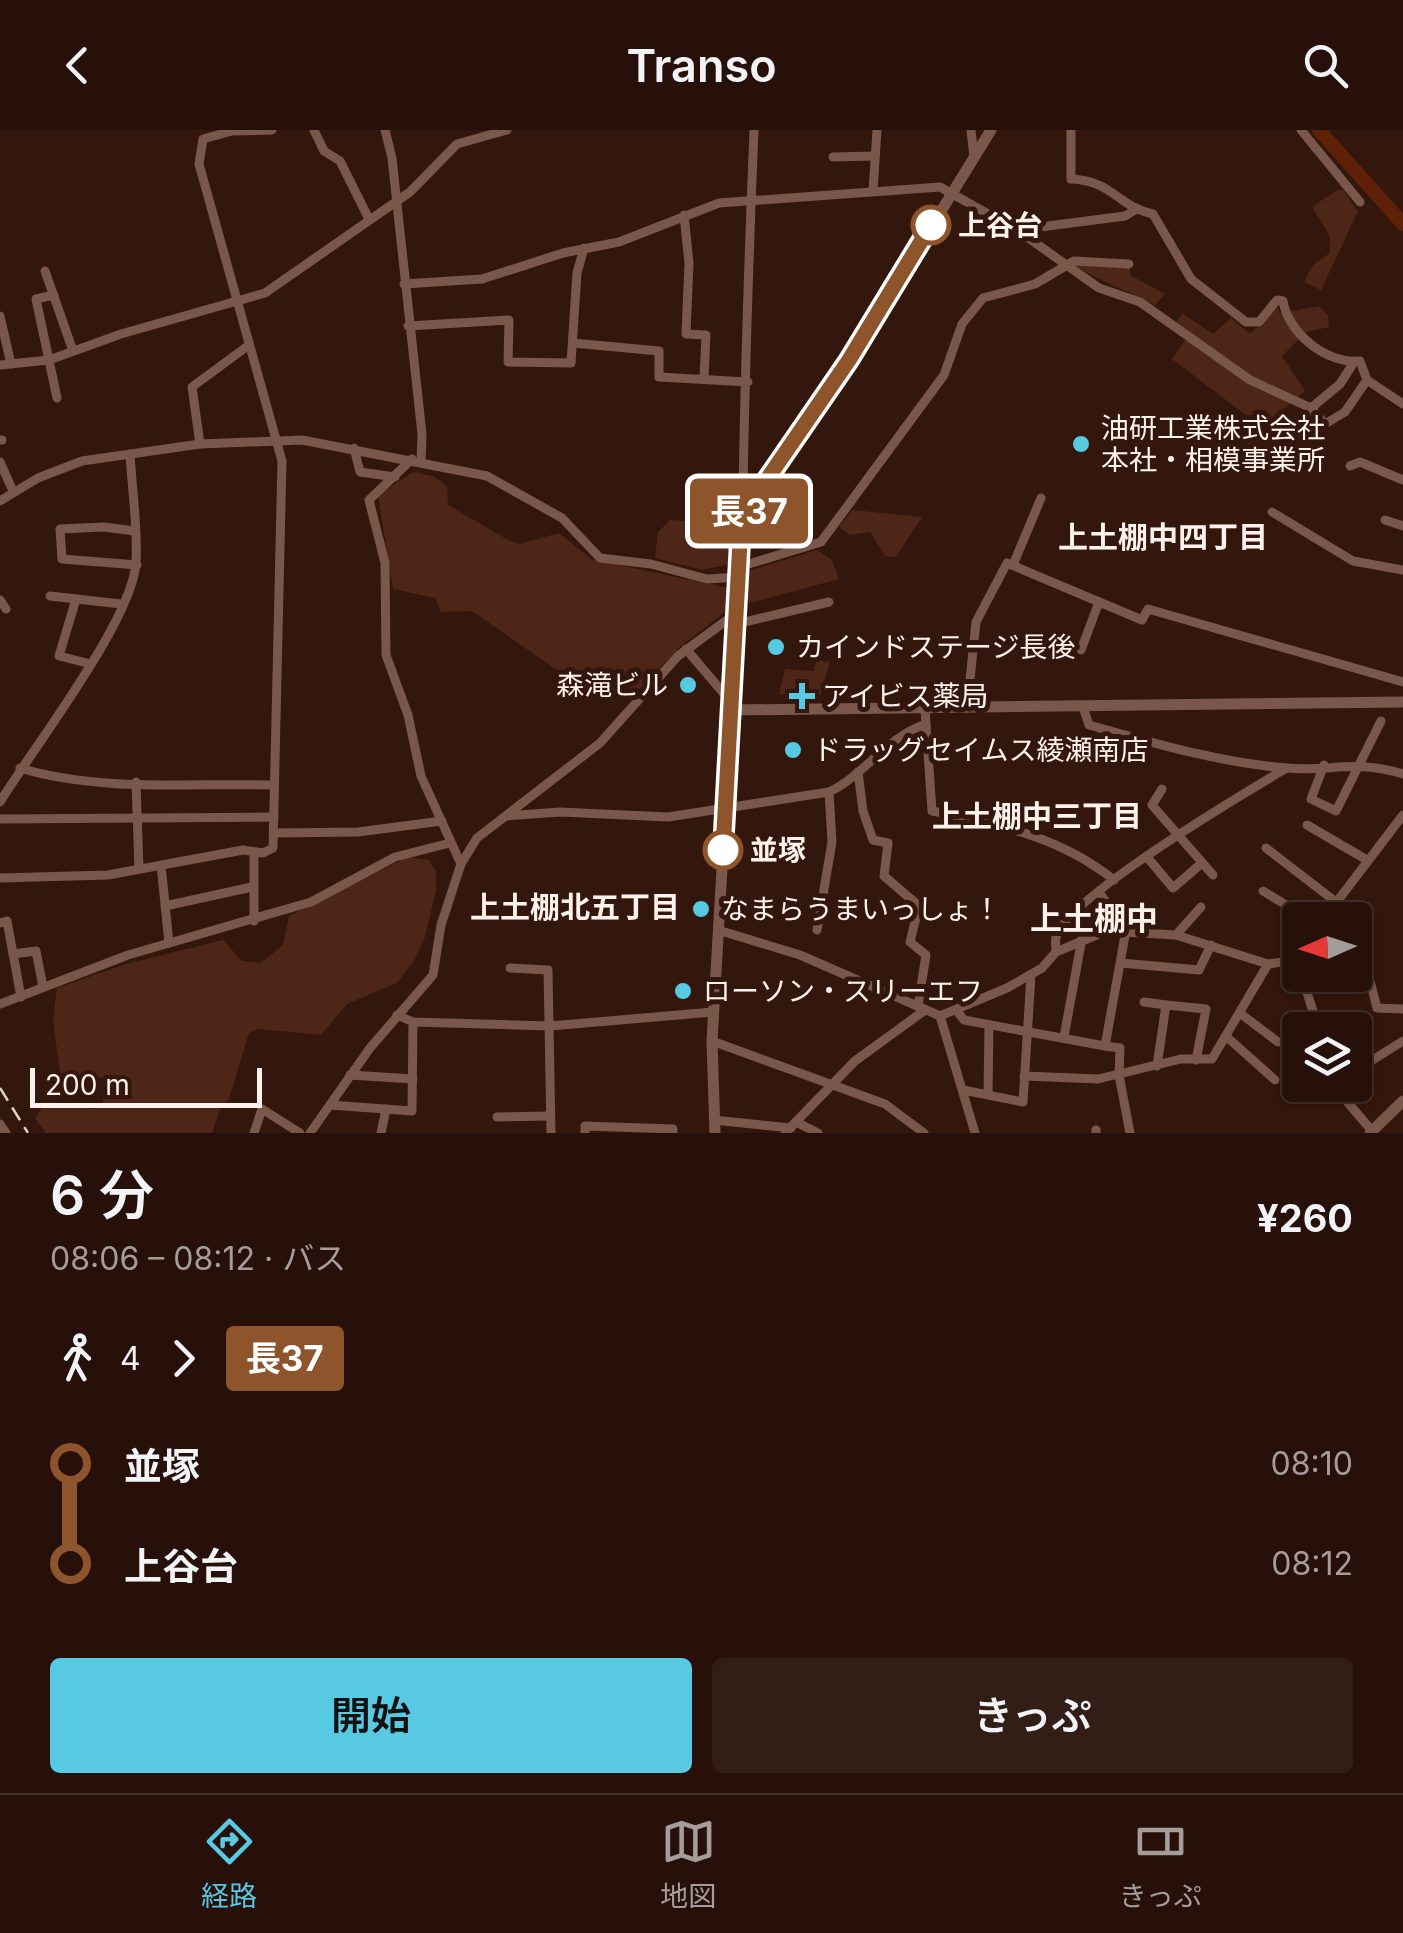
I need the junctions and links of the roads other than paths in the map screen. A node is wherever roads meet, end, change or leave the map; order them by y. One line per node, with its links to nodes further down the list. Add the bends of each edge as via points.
1 (272, 130): 29 (street, via 218,133 203,138 200,151)
2 (314, 130): 21 (street, via 324,151 340,160)
3 (384, 130): 17 (street)
4 (507, 130): 17 (street, via 457,144)
5 (754, 130): 16 (street)
6 (877, 130): 12 (street)
7 (971, 130): 13 (street)
8 (991, 130): 13 (street)
9 (1070, 130): 19 (street, via 1071,179 1100,182)
10 (1301, 130): 18 (street)
11 (832, 156): 12 (street)
12 (875, 156): 15 (street)
13 (974, 156): 14 (street)
14 (952, 190): 15 (street); 22 (street); 57 (street)
15 (873, 191): 16 (street)
16 (751, 200): 20 (street); 40 (street, via 744,314)
17 (395, 202): 21 (street); 27 (street)
18 (1360, 202)
19 (1135, 210): 22 (street); 36 (street, via 1153,214 1191,280 1246,322 1259,322 1282,300 1293,330)
20 (684, 215): 23 (street, via 619,242); 38 (street, via 686,334 706,335)
21 (370, 219): 29 (street)
22 (1016, 230): 25 (street)
23 (584, 248): 27 (street, via 482,279); 32 (street)
24 (1130, 264): 25 (street)
25 (1063, 266): 43 (street, via 1100,288 1128,294 1250,380); 65 (street, via 972,307 944,376 821,542)
26 (45, 271): 28 (street)
27 (404, 284): 31 (street)
28 (54, 295): 34 (street); 35 (street, via 36,299)
29 (240, 304): 33 (street); 34 (street)
30 (0, 316): 37 (street)
31 (408, 326): 32 (street, via 508,320 508,362 572,363); 49 (street, via 422,434)
32 (573, 342): 38 (street, via 659,351 659,377)
33 (249, 345): 44 (street); 46 (street, via 192,387)
34 (73, 352): 35 (street)
35 (49, 360): 37 (street); 41 (street)
36 (1354, 362): 39 (street, via 1360,361); 43 (street)
37 (6, 365)
38 (704, 379): 40 (street)
39 (1368, 380): 42 (street); 43 (street, via 1328,424)
40 (748, 382): 57 (street, via 743,492)
41 (57, 398)
42 (1403, 404)
43 (1312, 409): 45 (street)
44 (272, 438): 46 (street); 47 (street); 90 (street, via 282,460)
45 (1278, 442)
46 (200, 444): 48 (street)
47 (354, 448): 49 (street); 52 (street, via 360,472)
48 (130, 454): 54 (street, via 66,465); 61 (street)
49 (417, 460): 52 (street); 65 (street, via 499,482 562,518 600,558 707,579)
50 (0, 462): 54 (street)
51 (1350, 466): 53 (street, via 1360,462)
52 (395, 477): 100 (street, via 372,494 369,507 384,564 384,647 418,768)
53 (1403, 480)
54 (13, 491): 56 (street)
55 (1040, 498): 63 (street)
56 (0, 500)
57 (752, 506): 65 (street)
58 (1272, 512): 64 (street, via 1352,561)
59 (1385, 520): 60 (street)
60 (1403, 526)
61 (134, 531): 62 (street); 62 (street, via 60,529 62,558)
62 (136, 566): 70 (street)
63 (1013, 566): 69 (street); 79 (street, via 1007,563 976,622)
64 (1403, 570)
65 (739, 572): 71 (street)
66 (50, 596): 67 (street)
67 (76, 599): 70 (street); 74 (street, via 59,656)
68 (830, 602): 71 (street)
69 (1099, 602): 73 (street); 75 (street, via 1142,620 1148,609)
70 (122, 604): 74 (street)
71 (736, 621): 72 (street, via 727,620); 77 (street)
72 (686, 649): 77 (street); 96 (street, via 610,734)
73 (1081, 650)
74 (91, 664): 85 (street)
75 (1403, 682)
76 (1403, 702): 78 (street)
77 (731, 706): 80 (street); 94 (street)
78 (1083, 707): 79 (street); 86 (street, via 1089,725)
79 (967, 708): 80 (street)
80 (925, 710): 82 (street)
81 (1380, 721): 83 (street)
82 (926, 724): 87 (street, via 892,740); 115 (street, via 932,812 1022,829 1069,849)
83 (1360, 764): 84 (street); 84 (street, via 1336,811 1311,799); 88 (street)
84 (1324, 765): 86 (street)
85 (20, 768): 89 (street); 93 (street)
86 (1284, 768): 103 (street)
87 (858, 772): 92 (street); 145 (street, via 873,840 888,842 884,876 919,906 910,942 926,955)
88 (1403, 774)
89 (136, 782): 90 (street); 97 (street)
90 (272, 785): 98 (street)
91 (1162, 789): 103 (street, via 1152,805)
92 (829, 792): 94 (street); 126 (street, via 832,842)
93 (0, 802)
94 (725, 810): 96 (street, via 668,817); 125 (street)
95 (1403, 815): 108 (street)
96 (504, 816): 110 (street, via 477,838)
97 (137, 818): 98 (street); 99 (street); 112 (street)
98 (274, 818): 102 (street)
99 (0, 819)
100 (442, 821): 102 (street); 104 (street)
101 (1307, 825): 108 (street)
102 (276, 833): 106 (street, via 269,852)
103 (1179, 835): 107 (street); 109 (street)
104 (450, 843): 110 (street); 123 (street, via 395,857 311,902)
105 (1266, 848): 120 (street)
106 (254, 852): 111 (street); 116 (street)
107 (1146, 857): 109 (street, via 1173,888); 115 (street)
108 (1367, 860): 120 (street)
109 (1202, 863): 113 (street)
110 (461, 864): 150 (street, via 440,924 433,975)
111 (161, 865): 112 (street); 121 (street)
112 (138, 870): 114 (street)
113 (1213, 875)
114 (0, 878)
115 (1114, 880): 118 (street)
116 (252, 888): 121 (street); 123 (street)
117 (1263, 891): 119 (street)
118 (1099, 892): 127 (street); 132 (street, via 1064,924)
119 (1282, 902)
120 (1336, 902)
121 (165, 906): 130 (street)
122 (1202, 907): 128 (street)
123 (254, 921): 130 (street)
124 (0, 923): 133 (street, via 8,921)
125 (718, 930): 145 (street, via 800,954); 148 (street)
126 (817, 930)
127 (1126, 930): 128 (street); 129 (street); 135 (street)
128 (1176, 935): 131 (street)
129 (1082, 938): 132 (street); 156 (street)
130 (169, 944): 139 (street)
131 (1211, 945): 135 (street, via 1199,970); 136 (street)
132 (1056, 952): 138 (street)
133 (13, 954): 139 (street, via 36,951); 141 (street)
134 (1282, 962): 136 (street)
135 (1120, 963): 161 (street)
136 (1268, 964): 149 (street)
137 (510, 968): 154 (street, via 548,970)
138 (1031, 976): 147 (street); 155 (street)
139 (43, 987): 141 (street)
140 (1372, 989): 146 (street, via 1377,1008)
141 (21, 997): 143 (street)
142 (1144, 1002): 144 (street)
143 (0, 1004)
144 (1166, 1005): 162 (street, via 1206,1009); 164 (street)
145 (922, 1008): 151 (street); 170 (street)
146 (1403, 1008)
147 (958, 1011): 151 (street); 153 (street, via 964,1020)
148 (714, 1012): 154 (street); 158 (street)
149 (1241, 1014): 157 (street); 159 (street)
150 (397, 1015): 152 (street); 165 (street)
151 (940, 1016): 171 (street)
152 (413, 1022): 154 (street); 168 (street)
153 (990, 1025): 155 (street); 172 (street)
154 (550, 1026): 177 (street)
155 (1024, 1032): 156 (street); 166 (street)
156 (1064, 1038): 161 (street)
157 (1228, 1038): 162 (street, via 1212,1059); 169 (street)
158 (712, 1040): 170 (street); 180 (street)
159 (1278, 1042)
160 (1403, 1042): 163 (street)
161 (1106, 1046): 167 (street, via 1120,1048)
162 (1196, 1060): 164 (street)
163 (1372, 1060)
164 (1157, 1066): 167 (street)
165 (350, 1075): 168 (street); 175 (street)
166 (1024, 1076): 167 (street); 172 (street, via 1022,1102)
167 (1119, 1076): 194 (street)
168 (413, 1079): 176 (street, via 412,1111)
169 (1275, 1080)
170 (831, 1086): 181 (street); 182 (street, via 886,1104)
171 (963, 1090): 172 (street); 193 (street)
172 (988, 1094)
173 (1403, 1101): 183 (street)
174 (1347, 1102): 183 (street)
175 (330, 1105): 176 (street); 187 (street)
176 (386, 1109): 188 (street)
177 (550, 1116): 178 (street); 189 (street)
178 (497, 1117)
179 (0, 1124): 184 (street)
180 (714, 1126): 181 (street)
181 (791, 1128): 192 (street)
182 (923, 1132)
183 (1371, 1132)
184 (6, 1133)
185 (254, 1133): 186 (street, via 262,1109)
186 (300, 1133)
187 (310, 1133)
188 (381, 1133)
189 (551, 1133)
190 (585, 1133): 191 (street, via 585,1126)
191 (673, 1133)
192 (818, 1133)
193 (975, 1133)
194 (1130, 1133)

